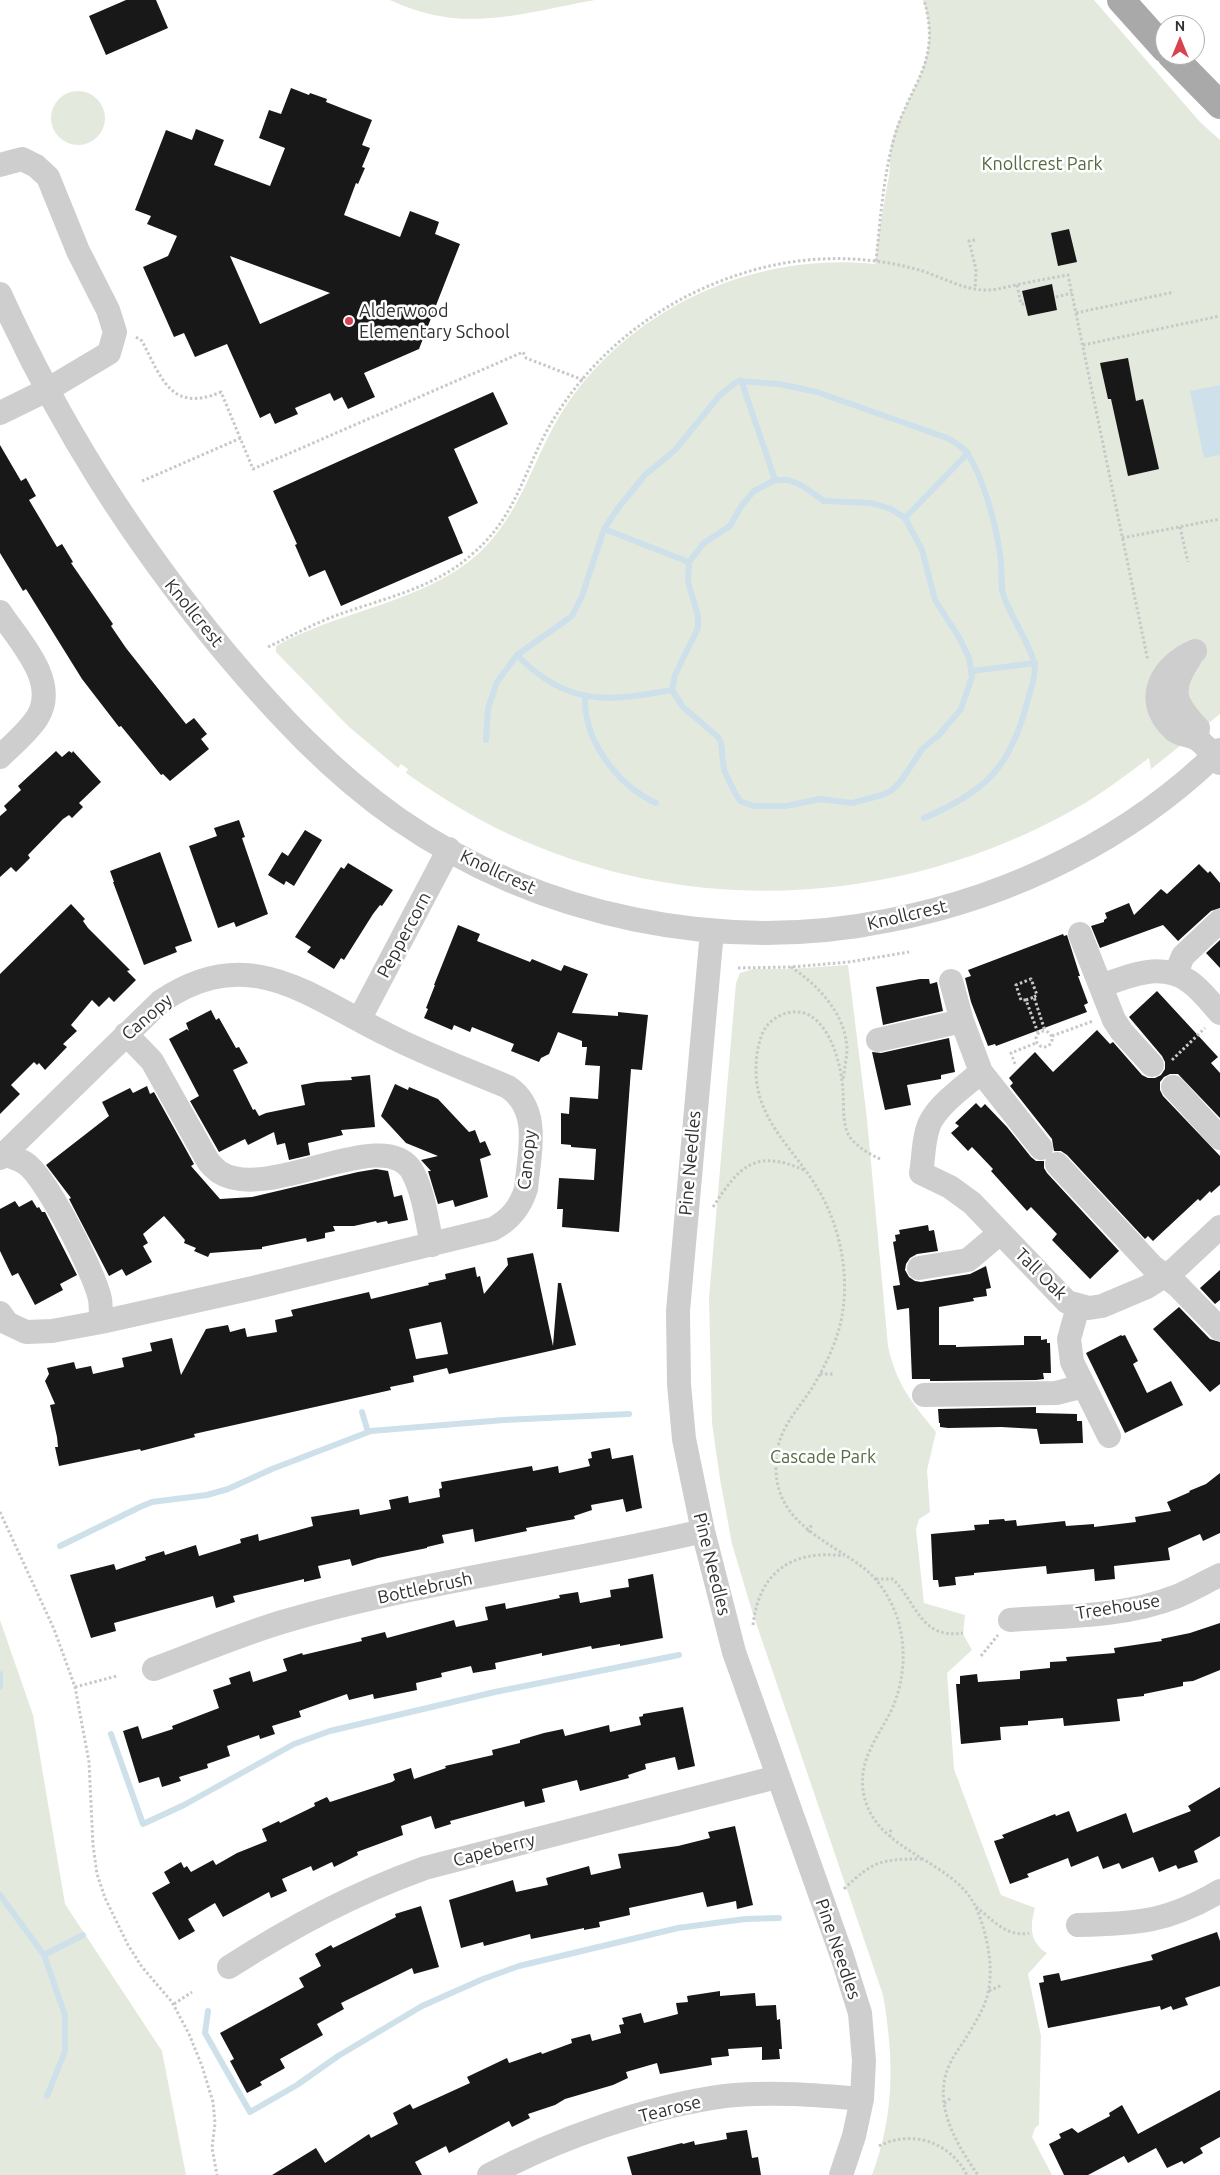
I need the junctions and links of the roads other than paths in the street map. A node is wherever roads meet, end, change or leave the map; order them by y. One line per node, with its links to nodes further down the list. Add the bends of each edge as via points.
1 (1121, 0): 2 (main road)
2 (1155, 38)
3 (1181, 65): 4 (main road)
4 (1220, 105)
5 (0, 165): 7 (street, via 22,159 48,177 115,332 109,353)
6 (0, 294): 7 (street, Knollcrest)
7 (47, 390): 8 (street); 13 (street, Knollcrest, via 93,471 142,546 261,695 351,782 402,822)
8 (0, 413)
9 (0, 612): 12 (street, via 39,671 44,693 37,717)
10 (1197, 739): 11 (street)
11 (1218, 756): 15 (street, Knollcrest, via 1102,840 1025,880 974,899 917,915 837,929 780,933)
12 (0, 757)
13 (449, 849): 15 (street, Knollcrest, via 514,881 584,906 667,926); 20 (street, Peppercorn)
14 (1220, 921): 17 (street, via 1184,956)
15 (712, 931): 42 (street, Pine Needles, via 683,1238 678,1347 684,1439)
16 (1080, 934): 19 (street)
17 (1176, 973): 19 (street, via 1141,973); 21 (street, via 1194,985)
18 (951, 981): 22 (street)
19 (1101, 986): 25 (street, via 1111,1014 1122,1032)
20 (359, 1020): 23 (street, Canopy, via 282,981 233,974 200,981 171,994); 32 (street, Canopy, via 406,1044 508,1087 521,1097 530,1116 526,1189 515,1212 493,1229)
21 (1213, 1020)
22 (962, 1022): 24 (street); 26 (street)
23 (126, 1034): 29 (street, Canopy); 32 (street, via 152,1061 208,1161 218,1172 231,1178 275,1178 358,1157 390,1155 411,1170)
24 (878, 1040)
25 (1161, 1063)
26 (981, 1072): 31 (street, Tall Oak, via 932,1119 921,1173 950,1187 972,1203); 34 (street, via 1049,1156)
27 (1173, 1087): 28 (street)
28 (1220, 1138)
29 (2, 1156): 37 (street, via 26,1163 49,1192 93,1276)
30 (1220, 1227): 34 (street, Tall Oak)
31 (1000, 1233): 33 (street, via 968,1260); 35 (street, Tall Oak, via 1067,1302)
32 (432, 1245): 37 (street, Canopy)
33 (919, 1268)
34 (1165, 1277): 35 (street, Tall Oak, via 1113,1302 1089,1308); 38 (street)
35 (1078, 1306): 39 (street, via 1069,1339 1072,1362)
36 (0, 1313): 37 (street, Canopy, via 8,1323 26,1332 38,1333)
37 (102, 1322)
38 (1220, 1329)
39 (1084, 1386): 40 (street, via 1056,1393); 41 (street)
40 (924, 1395)
41 (1110, 1436)
42 (703, 1531): 45 (street, Bottlebrush, via 313,1613 246,1634); 46 (street, Pine Needles, via 734,1652)
43 (1220, 1575): 44 (street, Treehouse, via 1175,1597 1146,1606 1117,1612)
44 (1010, 1620)
45 (154, 1670)
46 (777, 1776): 49 (street, Capeberry, via 425,1868 314,1915); 50 (street, Pine Needles, via 860,2012 864,2061)
47 (1220, 1891): 48 (street, via 1165,1917 1128,1924)
48 (1078, 1925)
49 (229, 1967)
50 (862, 2099): 51 (street, Tearose, via 755,2094 695,2102 596,2130 530,2155); 52 (street, Pine Needles)
51 (489, 2175)
52 (841, 2175)

